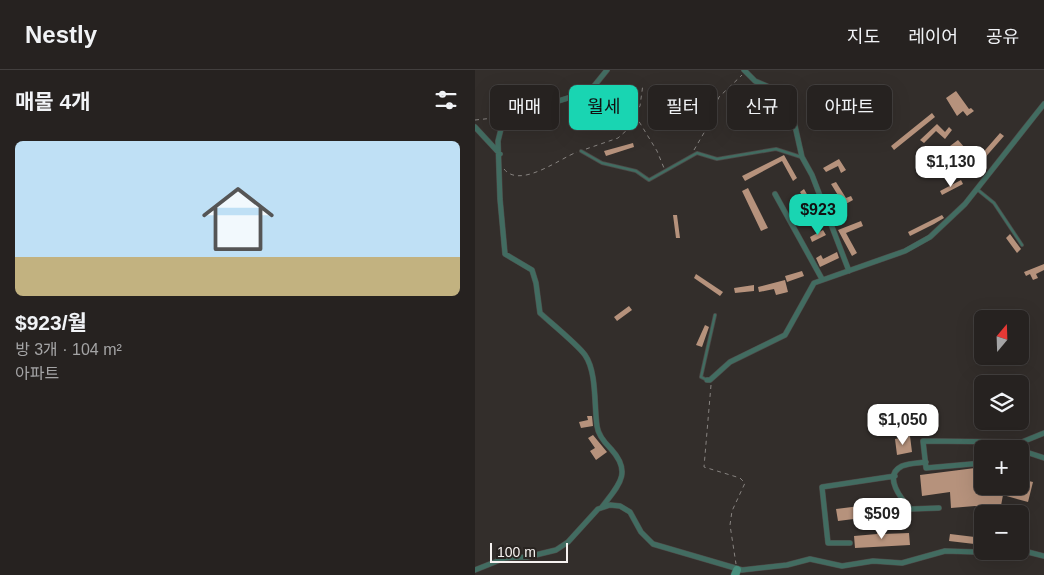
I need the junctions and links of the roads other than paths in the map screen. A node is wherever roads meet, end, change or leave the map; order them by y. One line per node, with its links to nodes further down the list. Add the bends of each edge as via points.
1 (607, 70): 6 (street, via 590,91 511,116 501,129)
2 (744, 70): 7 (street, via 755,81 776,90 793,117)
3 (1044, 104): 8 (street)
4 (475, 127): 6 (street)
5 (581, 151): 7 (lane, via 602,163 635,171 649,180 700,153 717,160 776,149)
6 (500, 156): 23 (street, via 505,254 532,270 540,313 585,355 597,408 597,427 622,468 619,488)
7 (802, 157): 11 (street)
8 (976, 189): 10 (lane, via 994,203); 11 (street, via 953,217 930,237 905,251)
9 (775, 194): 12 (street)
10 (1022, 245)
11 (849, 271): 12 (street)
12 (822, 279): 14 (street, via 813,283 785,335 730,362)
13 (715, 315): 14 (lane, via 701,378)
14 (707, 380)
15 (1044, 433): 16 (street)
16 (1027, 440)
17 (974, 442): 20 (street, via 923,441)
18 (1029, 453): 19 (street)
19 (1044, 458)
20 (926, 462): 21 (street, via 927,468); 22 (street, via 902,466)
21 (974, 464)
22 (895, 476): 24 (street, via 896,489 911,510); 25 (street, via 822,487 828,543)
23 (602, 508): 27 (street, via 562,547 527,557 505,558); 28 (street, via 615,505 626,508 644,537 653,544)
24 (939, 508)
25 (850, 543)
26 (1044, 556): 28 (street, via 1024,551 945,551 902,563 873,561 842,566 810,559)
27 (475, 570)
28 (736, 572)

